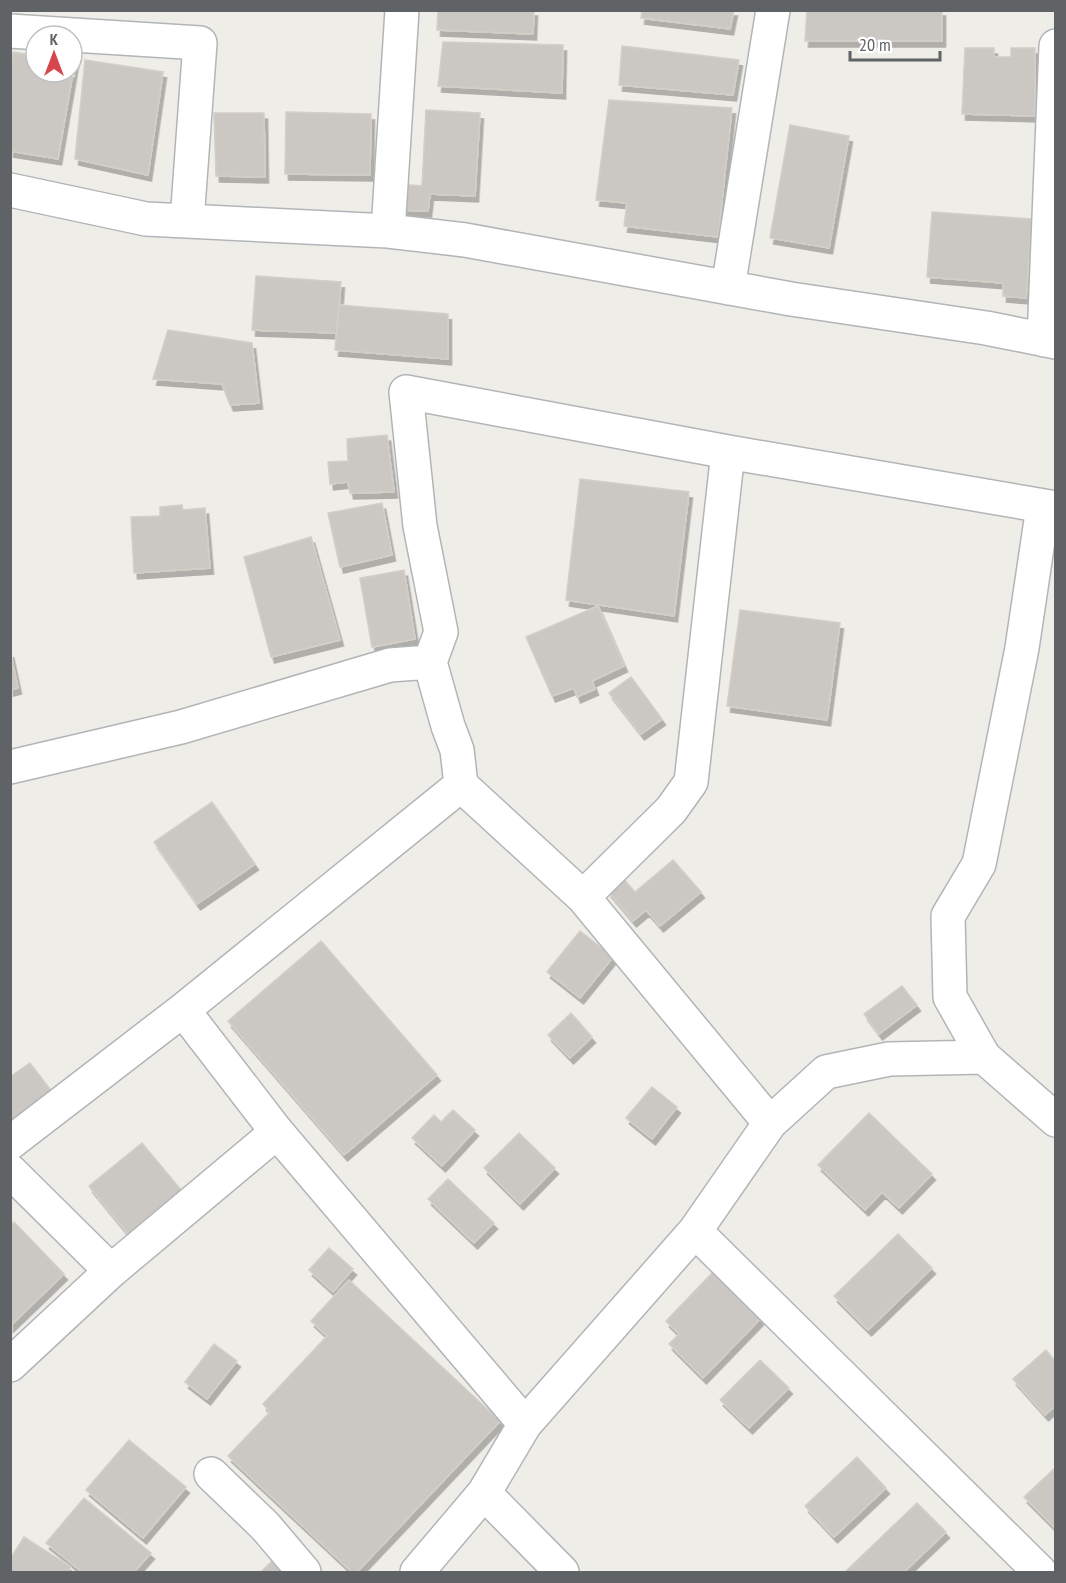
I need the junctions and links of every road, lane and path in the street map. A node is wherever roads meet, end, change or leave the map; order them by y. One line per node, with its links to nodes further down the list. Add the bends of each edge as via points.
1 (402, 10): 7 (street)
2 (773, 10): 8 (street)
3 (10, 31): 6 (street, via 200,43)
4 (1055, 53): 9 (street)
5 (10, 190): 6 (street, via 146,219)
6 (187, 221): 7 (street)
7 (388, 231): 8 (street, via 465,240)
8 (728, 288): 9 (street)
9 (1050, 341)
10 (728, 452): 11 (street); 12 (street, via 406,392 420,526 441,632); 15 (street, via 691,782 671,810)
11 (1049, 507): 17 (street, via 979,864 948,916 950,997)
12 (430, 662): 13 (street, via 390,665 181,727); 14 (street, via 457,750)
13 (10, 767)
14 (461, 785): 15 (street); 16 (street)
15 (584, 897): 19 (street)
16 (183, 1010): 20 (street); 21 (street)
17 (984, 1057): 18 (street); 19 (street, via 889,1059 826,1072)
18 (1056, 1120)
19 (770, 1123): 23 (street)
20 (277, 1132): 24 (street); 26 (street)
21 (10, 1143)
22 (10, 1171): 24 (street)
23 (695, 1231): 26 (street); 32 (street)
24 (111, 1271): 25 (street)
25 (10, 1365)
26 (525, 1424): 28 (street)
27 (211, 1474): 29 (street, via 265,1526)
28 (484, 1493): 30 (street); 31 (street)
29 (304, 1572)
30 (417, 1572)
31 (562, 1572)
32 (1040, 1572)

